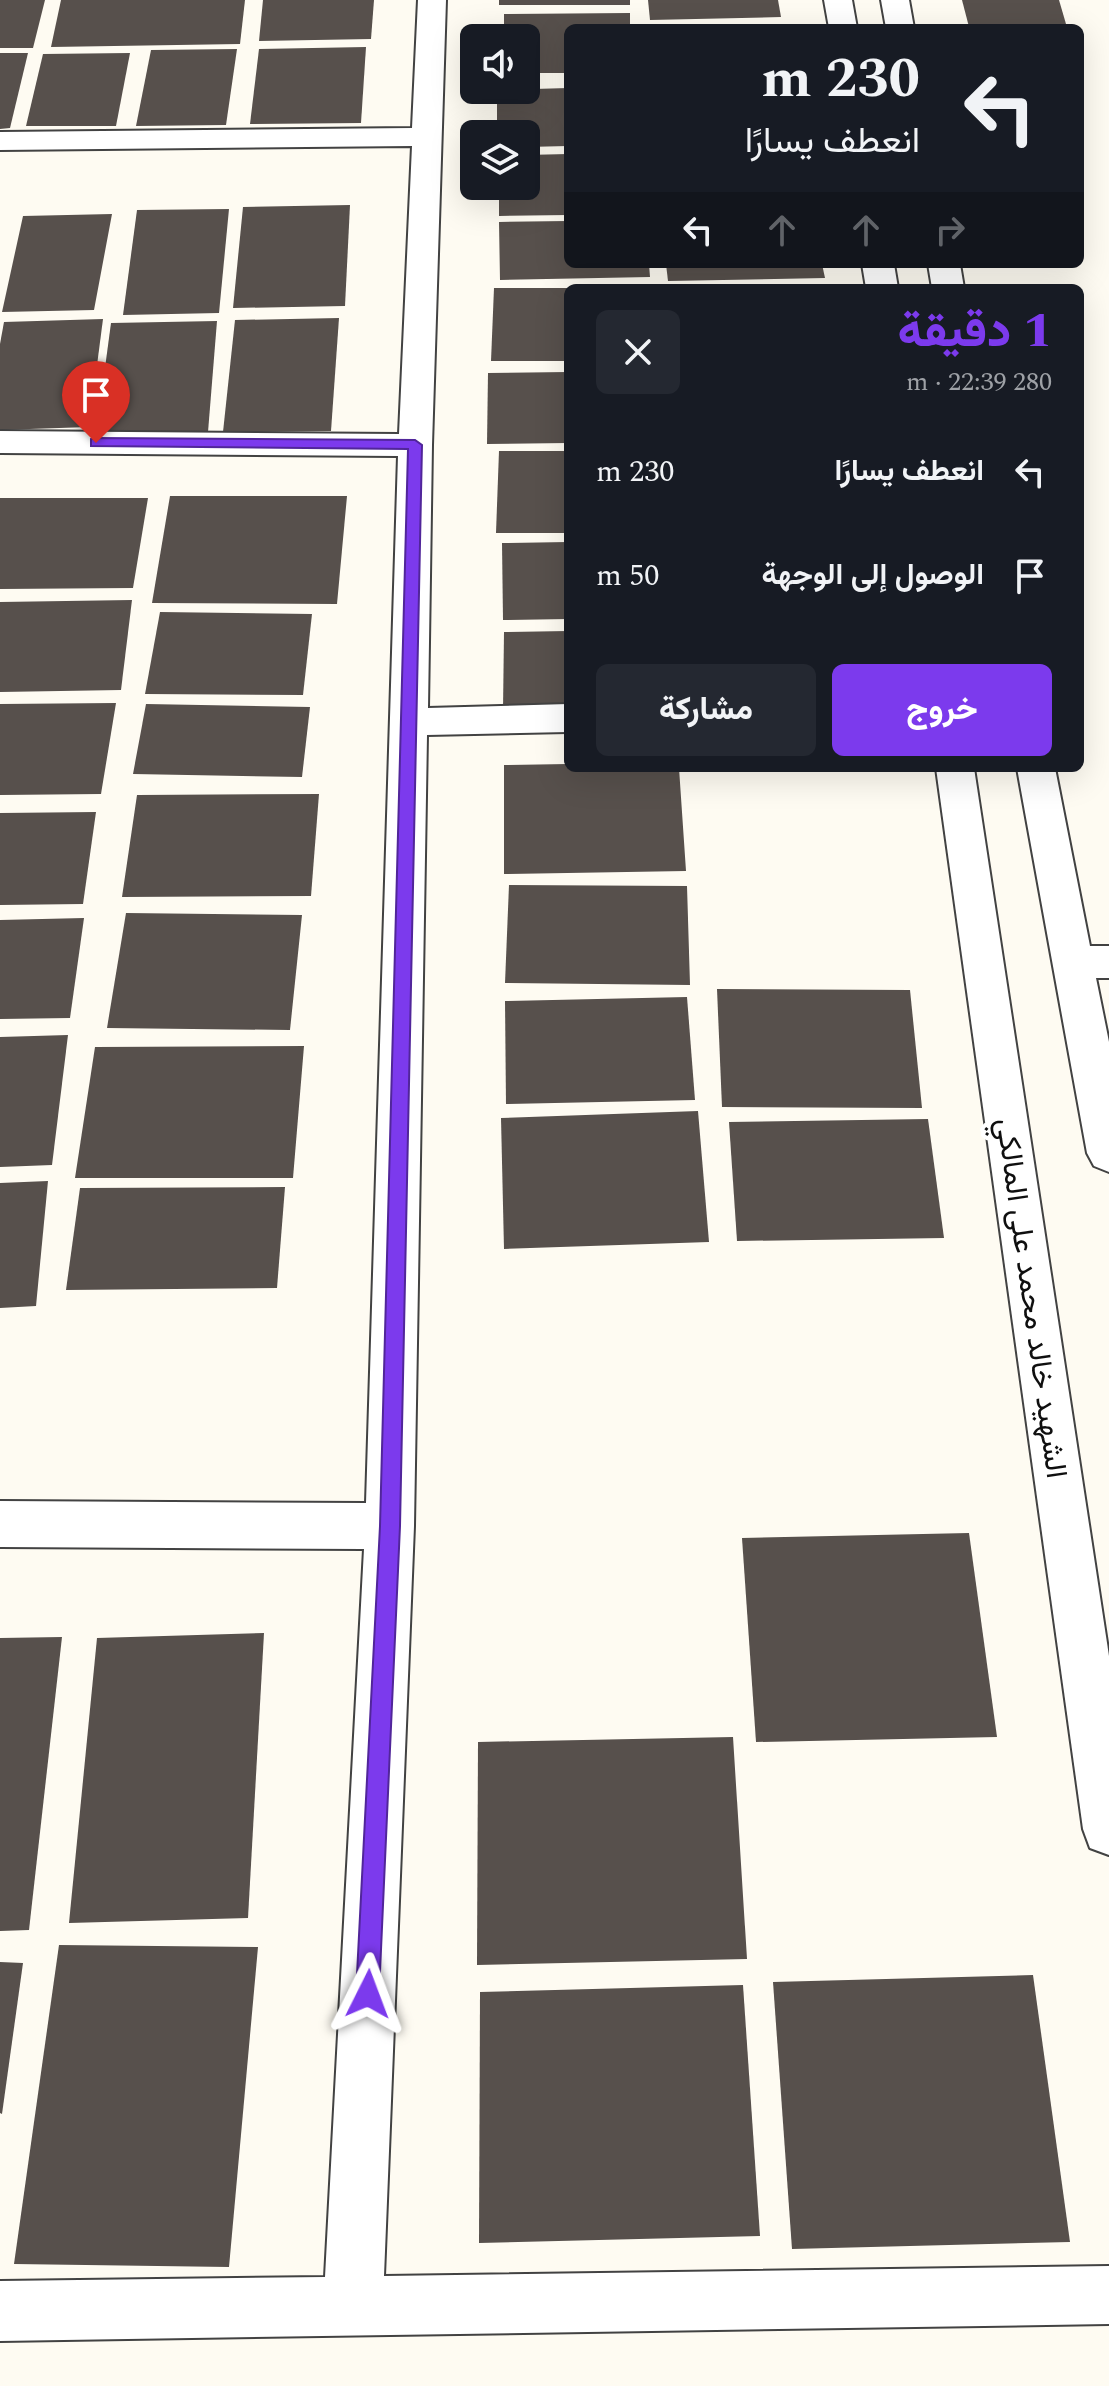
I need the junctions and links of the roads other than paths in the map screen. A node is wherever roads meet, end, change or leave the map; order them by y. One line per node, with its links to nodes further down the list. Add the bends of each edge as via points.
1 (432, 0): 6 (street)
2 (838, 0): 4 (street)
3 (895, 0): 5 (street)
4 (842, 24)
5 (899, 24)
6 (428, 137): 7 (street); 9 (street)
7 (0, 141)
8 (0, 442): 9 (street)
9 (415, 445): 11 (street)
10 (564, 718): 11 (street)
11 (409, 722): 17 (street)
12 (956, 772): 18 (street, الشهيد خالد محمد على المالكي)
13 (1037, 772): 14 (street)
14 (1090, 962): 15 (street)
15 (1109, 1153)
16 (0, 1524): 17 (street)
17 (390, 1526): 20 (street)
18 (1109, 1829)
19 (1109, 2295): 20 (street)
20 (353, 2307): 21 (street)
21 (0, 2311)

